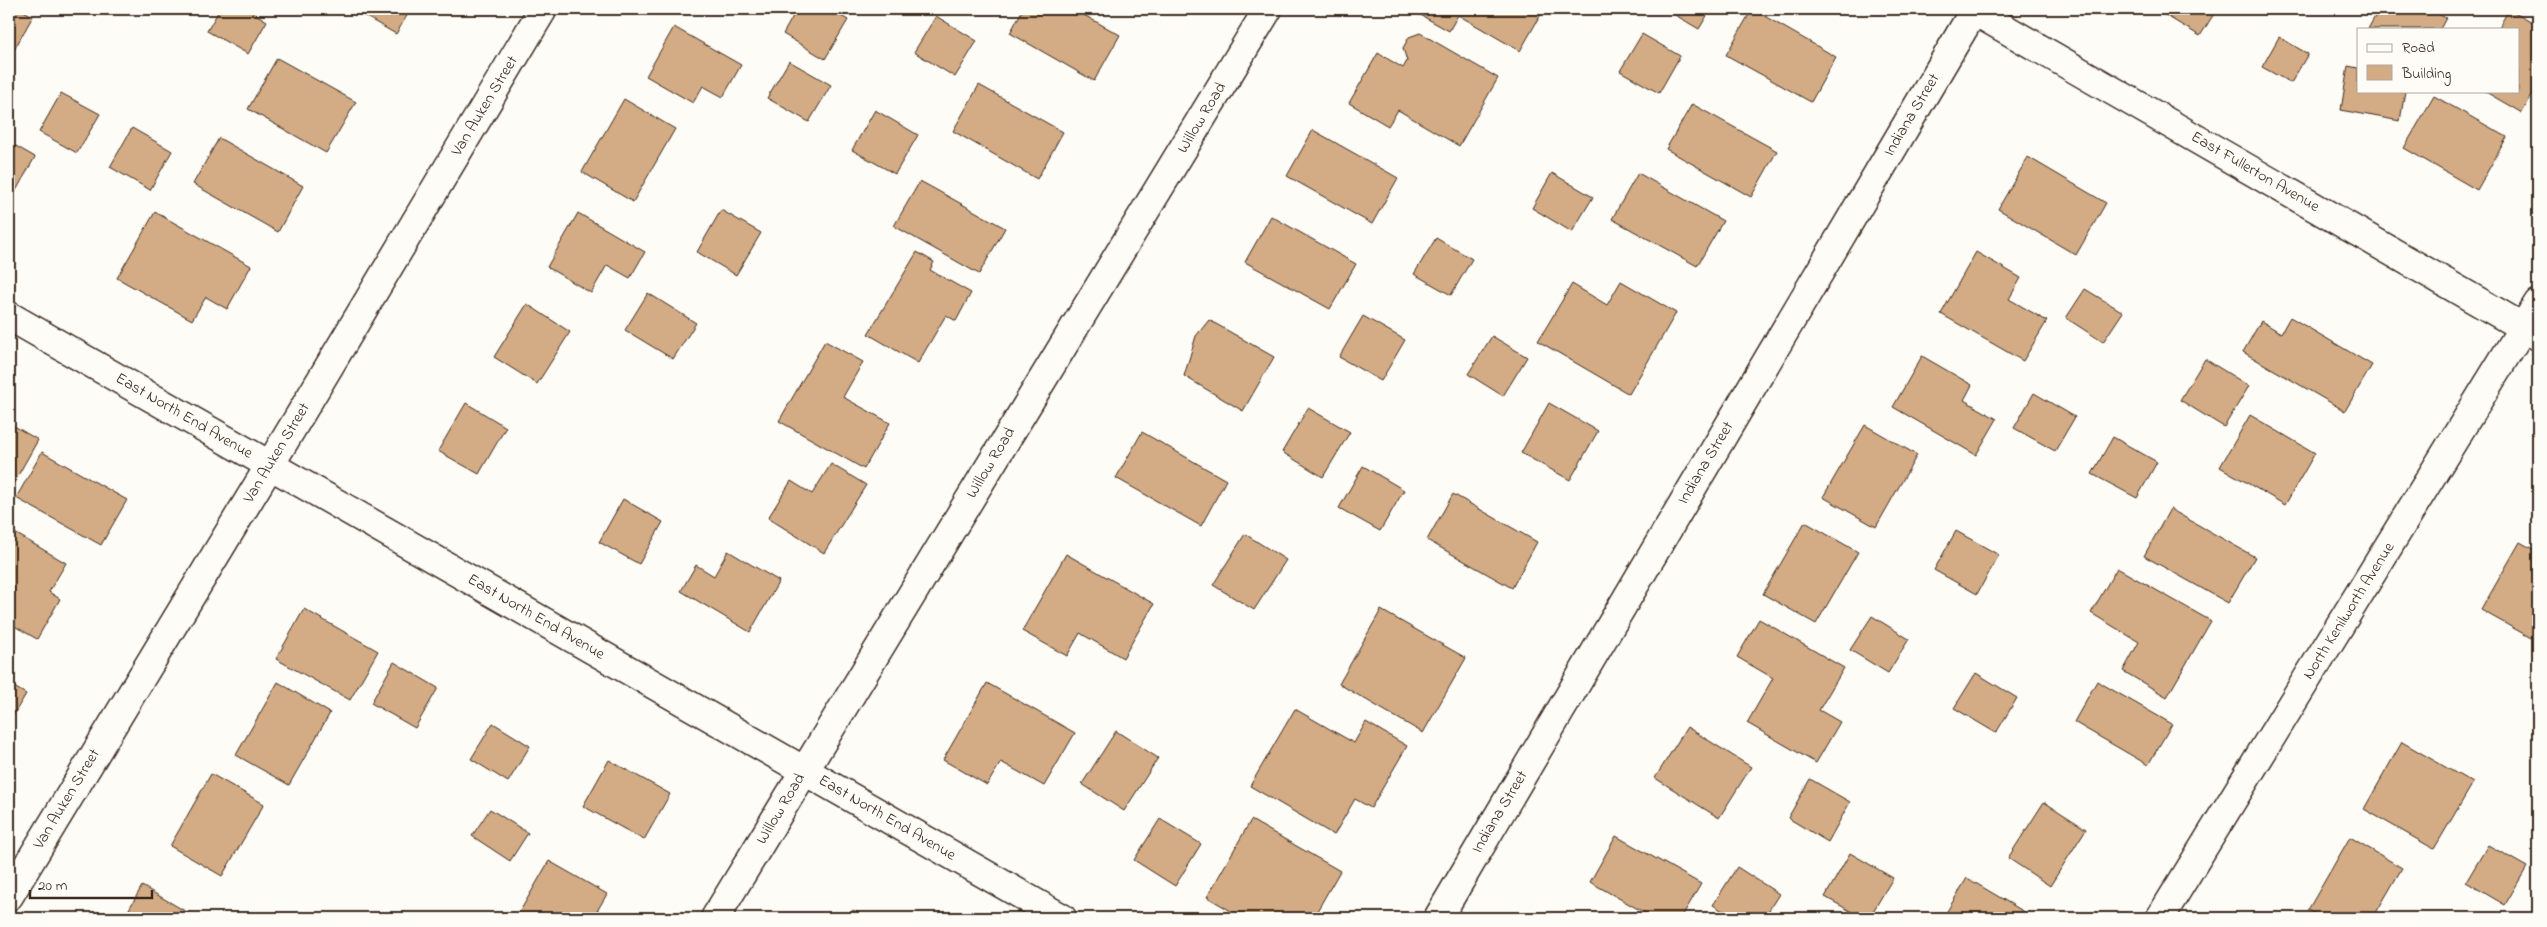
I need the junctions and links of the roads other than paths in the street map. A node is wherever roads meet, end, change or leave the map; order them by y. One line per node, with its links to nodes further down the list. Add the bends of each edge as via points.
1 (543, 9): 7 (street, Van Auken Street)
2 (1268, 9): 8 (street, Willow Road)
3 (1973, 9): 6 (street, East Fullerton Avenue); 12 (street, Indiana Street)
4 (2538, 303): 6 (street, North Kenilworth Avenue)
5 (9, 316): 7 (street, East North End Avenue)
6 (2531, 331): 13 (street, North Kenilworth Avenue)
7 (270, 465): 8 (street, East North End Avenue); 9 (street, Van Auken Street)
8 (804, 771): 10 (street, Willow Road); 11 (street, East North End Avenue)
9 (9, 896)
10 (715, 918)
11 (1062, 918)
12 (1438, 918)
13 (2160, 918)

